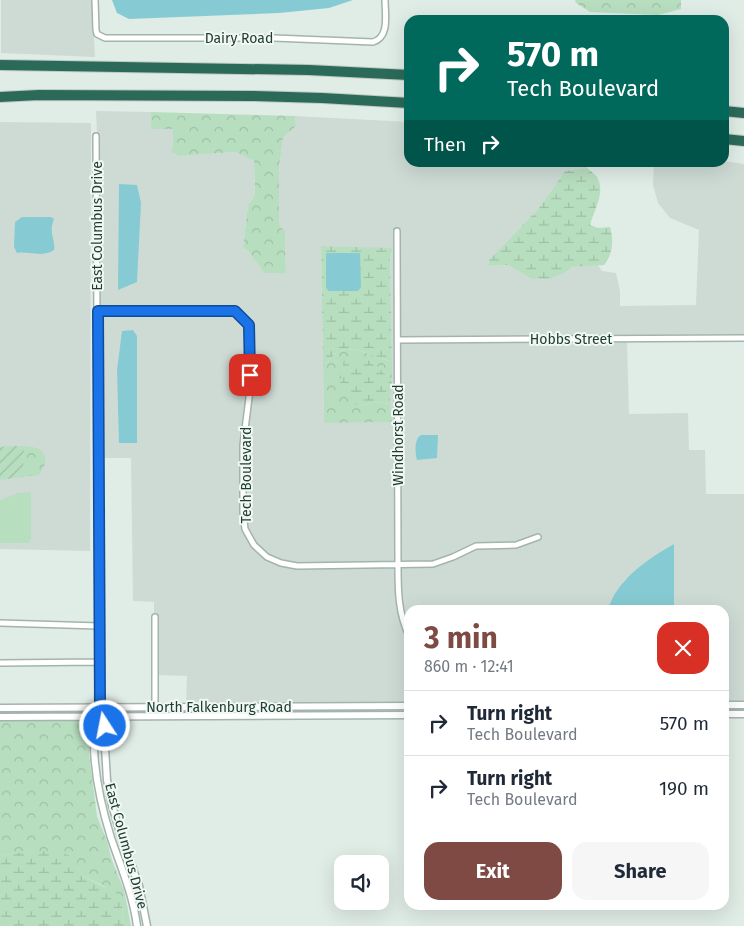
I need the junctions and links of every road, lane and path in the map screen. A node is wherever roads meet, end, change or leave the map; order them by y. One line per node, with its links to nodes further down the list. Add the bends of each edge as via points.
1 (95, 0): 2 (street, Dairy Road, via 97,34 105,38 274,38 373,42 382,38 385,27)
2 (384, 0)
3 (0, 65): 4 (highway)
4 (404, 75)
5 (0, 97): 6 (highway, via 260,96)
6 (404, 103)
7 (729, 112): 8 (highway)
8 (744, 113)
9 (96, 136): 13 (street, East Columbus Drive)
10 (729, 140): 11 (highway)
11 (744, 142)
12 (397, 231): 15 (street, Windhorst Road)
13 (98, 311): 17 (street, Tech Boulevard, via 235,311 249,325 250,390 243,445 243,512 245,530 254,545 267,557 297,566); 21 (street, East Columbus Drive)
14 (744, 338): 15 (street, Hobbs Street)
15 (398, 340): 17 (street, Windhorst Road)
16 (538, 537): 17 (street, Tech Boulevard, via 516,545 476,546 433,564)
17 (398, 565): 20 (street, Windhorst Road, via 399,607)
18 (155, 617): 28 (street)
19 (0, 623): 21 (street)
20 (404, 625)
21 (99, 626): 22 (street, East Columbus Drive)
22 (100, 662): 23 (street); 27 (street, East Columbus Drive)
23 (0, 663)
24 (729, 705): 25 (street)
25 (744, 705)
26 (404, 706): 28 (street, North Falkenburg Road)
27 (100, 707): 28 (street, North Falkenburg Road); 29 (street, North Falkenburg Road); 34 (street); 35 (street, East Columbus Drive)
28 (155, 707)
29 (0, 708)
30 (729, 714): 31 (street)
31 (744, 714)
32 (404, 716): 35 (street, North Falkenburg Road)
33 (0, 717): 34 (street, North Falkenburg Road)
34 (94, 717): 35 (street, North Falkenburg Road); 37 (street, East Columbus Drive, via 94,758 99,791)
35 (105, 717): 36 (street, East Columbus Drive, via 107,780 121,836)
36 (134, 871): 37 (street); 39 (street, East Columbus Drive)
37 (124, 875): 38 (street, East Columbus Drive)
38 (137, 926)
39 (147, 926)

